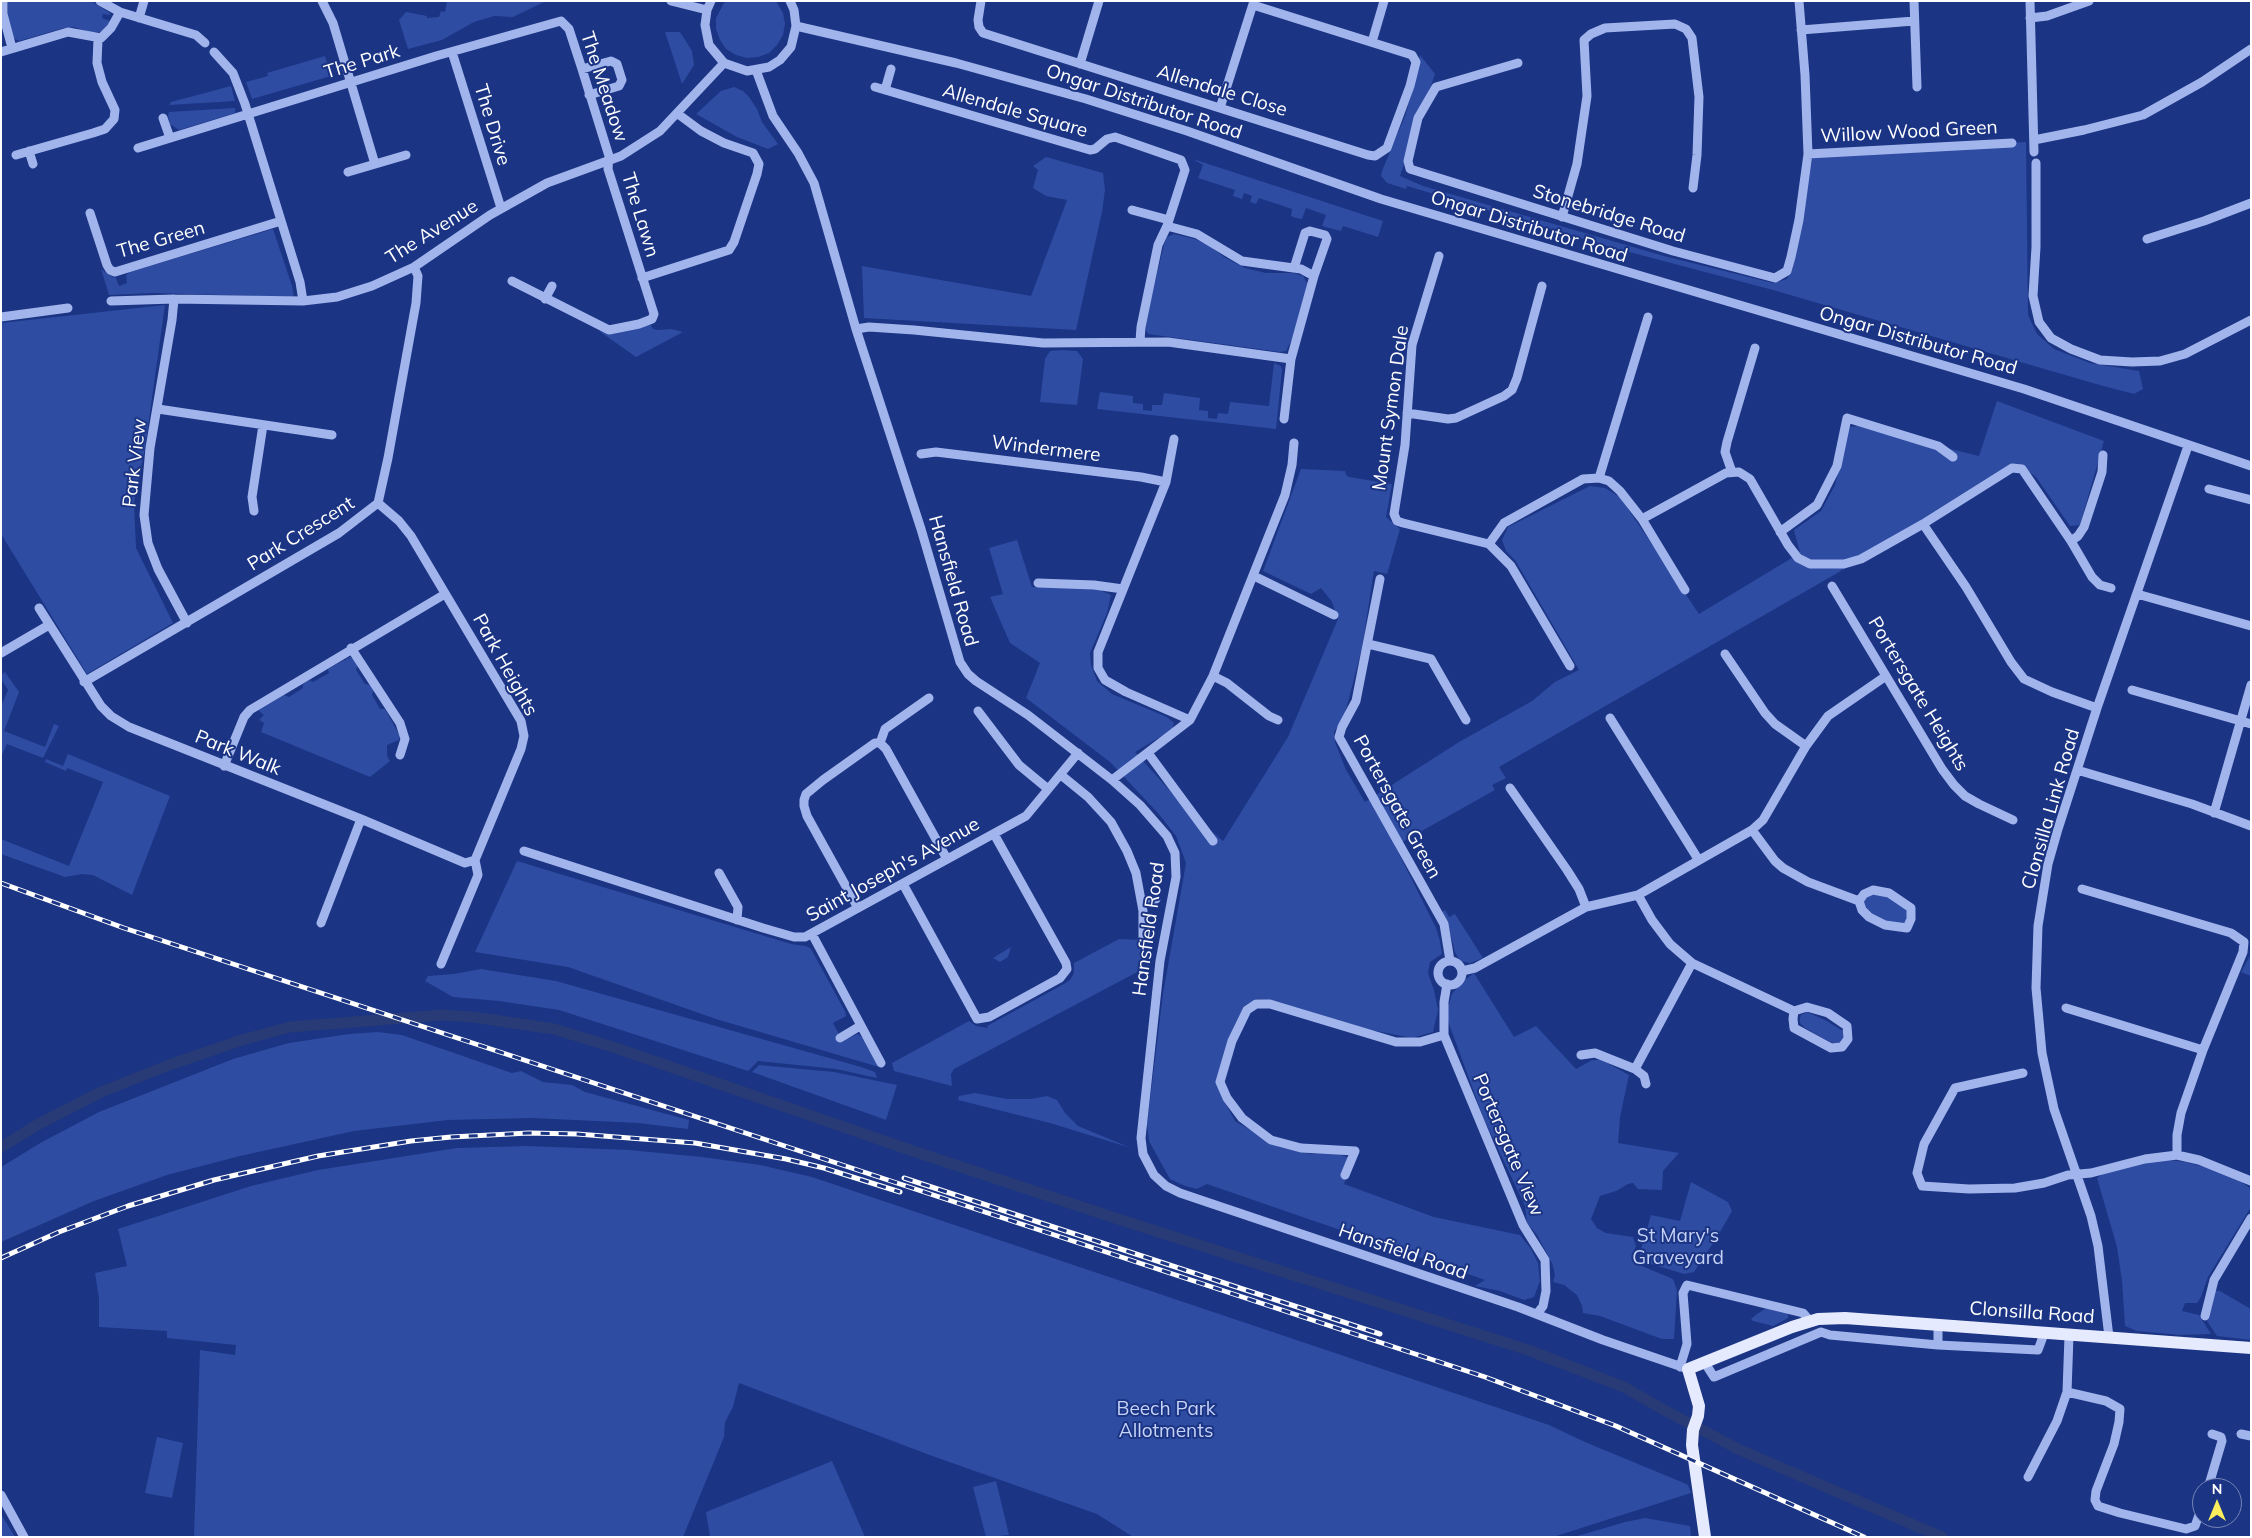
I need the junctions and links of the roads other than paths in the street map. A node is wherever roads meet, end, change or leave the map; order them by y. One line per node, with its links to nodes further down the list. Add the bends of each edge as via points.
1 (3, 1): 27 (street)
2 (100, 1): 17 (street)
3 (144, 1): 18 (street)
4 (322, 1): 38 (street, via 333,23)
5 (671, 1): 16 (street)
6 (711, 1): 16 (street)
7 (790, 1): 22 (street)
8 (982, 1): 34 (street, Allendale Close, via 978,20 983,33)
9 (1099, 1): 34 (street)
10 (1384, 1): 25 (street)
11 (1799, 1): 23 (street)
12 (1914, 1): 20 (street)
13 (2030, 1): 19 (street)
14 (2089, 1): 19 (street, via 2047,16)
15 (1253, 3): 25 (street); 43 (street)
16 (707, 10): 32 (street, via 706,36)
17 (120, 12): 18 (street); 24 (street, via 104,37)
18 (139, 18): 26 (street, via 196,35)
19 (2030, 18): 48 (street)
20 (1914, 21): 23 (street); 40 (street)
21 (565, 23): 31 (street, The Park, via 553,22); 35 (street, The Meadow)
22 (796, 26): 37 (street, via 795,37 786,54 769,67); 97 (street, Ongar Distributor Road, via 956,63 1086,99 1381,199 2024,390)
23 (1801, 30): 53 (street)
24 (98, 39): 27 (street, via 68,32); 51 (street, via 97,63 115,110 114,119 99,131)
25 (1372, 42): 43 (street, Allendale Close, via 1412,55 1416,62 1387,148 1375,156)
26 (205, 43)
27 (12, 48): 29 (street)
28 (2251, 49): 48 (street, via 2202,82 2143,115)
29 (1, 52)
30 (214, 52): 44 (street, via 233,73)
31 (452, 52): 38 (street, The Park); 63 (street, The Drive)
32 (724, 63): 37 (street, via 739,69); 45 (street, The Avenue)
33 (1518, 63): 66 (street, Stonebridge Road, via 1436,87 1418,118 1408,166)
34 (1080, 64): 43 (street, Allendale Close)
35 (582, 69): 42 (street, The Meadow); 42 (street, via 611,61 617,64 622,80 619,86)
36 (891, 69): 41 (street)
37 (756, 70): 86 (street, Hansfield Road, via 773,116 814,183)
38 (350, 83): 44 (street, The Park); 59 (street)
39 (875, 87): 41 (street, Allendale Square)
40 (1917, 87)
41 (885, 90): 68 (street, Allendale Square, via 1090,150 1115,137 1181,160 1185,170)
42 (589, 95): 56 (street, The Meadow)
43 (1220, 108)
44 (248, 114): 47 (street, The Park); 67 (street)
45 (678, 114): 56 (street, The Avenue, via 656,134); 74 (street, The Lawn, via 724,143 753,153 758,169 729,250)
46 (163, 118): 47 (street)
47 (170, 138): 50 (street, The Park)
48 (2034, 140): 52 (street)
49 (2012, 143): 53 (street, Willow Wood Green)
50 (138, 148)
51 (29, 151): 54 (street); 58 (street)
52 (2034, 152)
53 (1808, 154): 66 (street, Stonebridge Road, via 1791,258 1787,271 1779,277 1772,278 1673,251)
54 (16, 155)
55 (406, 155): 59 (street)
56 (609, 161): 63 (street, The Avenue, via 547,183); 74 (street, The Lawn, via 608,169)
57 (2036, 163): 85 (street, via 2033,296 2039,322 2051,338 2100,360 2160,361 2185,354)
58 (34, 164)
59 (375, 164): 60 (street)
60 (348, 172)
61 (1693, 188): 66 (street, via 1699,96 1692,38 1686,29 1675,24 1605,28 1584,40 1587,96 1577,164)
62 (2251, 203): 69 (street)
63 (501, 208): 71 (street, The Avenue)
64 (1132, 210): 68 (street)
65 (90, 212): 67 (street, The Green, via 107,266 115,272)
66 (1562, 217)
67 (281, 221): 81 (street)
68 (1168, 223): 72 (street, via 1198,234 1242,261); 87 (street, Allendale Square, via 1158,245)
69 (2147, 239)
70 (1438, 256): 91 (street, Mount Symon Dale, via 1412,345)
71 (414, 267): 81 (street, The Avenue, via 348,294); 107 (street, Park Crescent, via 418,276 416,303)
72 (1294, 268): 73 (street); 73 (street, via 1306,233 1325,235 1327,239)
73 (1314, 276): 89 (street)
74 (642, 278): 79 (street, The Lawn, via 653,309 652,319 616,330 598,326)
75 (512, 282): 79 (street, The Lawn)
76 (552, 286): 79 (street)
77 (1542, 286): 91 (street, via 1512,390 1456,418)
78 (174, 299): 80 (street, The Avenue); 81 (street, The Avenue); 90 (street, Park View)
79 (545, 299)
80 (111, 301)
81 (303, 301)
82 (68, 308): 83 (street)
83 (1, 317)
84 (1648, 317): 103 (street)
85 (2251, 320)
86 (856, 329): 87 (street, via 914,330 1043,343); 149 (street, Hansfield Road, via 922,528 960,662 976,681 1028,714)
87 (1140, 341): 89 (street)
88 (1755, 348): 102 (street, via 1726,447 1726,460)
89 (1291, 359): 92 (street)
90 (158, 409): 93 (street); 125 (street, Park View, via 146,484 146,530 158,569)
91 (1407, 413): 113 (street, Mount Symon Dale, via 1394,507 1397,521)
92 (1284, 419)
93 (263, 425): 94 (street); 108 (street, via 252,498)
94 (332, 435)
95 (1174, 439): 104 (street)
96 (1294, 444): 114 (street, via 1285,495)
97 (2188, 446): 101 (street, Ongar Distributor Road); 122 (street, Clonsilla Link Road)
98 (921, 454): 104 (street, Windermere, via 936,452)
99 (2103, 455): 112 (street, via 2102,472 2084,527)
100 (1953, 457): 111 (street, via 1938,446 1847,418 1836,466 1817,505)
101 (2251, 466)
102 (1732, 472): 109 (street); 111 (street, via 1739,472 1750,479)
103 (1599, 478): 109 (street, via 1620,490); 113 (street, via 1583,479 1504,523)
104 (1166, 482): 119 (street)
105 (2209, 490): 106 (street)
106 (2251, 500)
107 (378, 503): 121 (street, Park Heights, via 399,520); 125 (street, Park Crescent, via 339,533)
108 (254, 511)
109 (1642, 519): 120 (street)
110 (1922, 524): 111 (street, via 1861,559 1844,564 1810,564 1798,558); 112 (street, via 2012,468 2022,469); 139 (street, via 2024,679)
111 (1780, 532)
112 (2071, 541): 118 (street, via 2092,576 2100,585)
113 (1489, 544): 132 (street, via 1510,566)
114 (1254, 576): 124 (street); 133 (street)
115 (1380, 579): 128 (street, Portersgate Green)
116 (1038, 583): 119 (street)
117 (1832, 586): 134 (street, Portersgate Heights)
118 (2111, 588)
119 (1123, 589): 142 (street, via 1098,652 1098,668 1105,680 1126,692)
120 (1685, 590)
121 (445, 594): 129 (street); 166 (street, Park Heights, via 521,721 524,736)
122 (2137, 594): 127 (street); 139 (street, Clonsilla Link Road)
123 (39, 608): 126 (street, Park Walk)
124 (1334, 614)
125 (187, 623): 135 (street, Park Crescent)
126 (50, 625): 130 (street); 135 (street, Park Walk)
127 (2251, 626)
128 (1368, 644): 144 (street, via 1431,659); 182 (street, Portersgate Green, via 1356,700 1340,737 1444,924)
129 (351, 648): 151 (street, via 400,723 405,739); 152 (street, via 250,710)
130 (1, 653)
131 (1725, 654): 148 (street, via 1764,714)
132 (1570, 666)
133 (1213, 676): 142 (street); 143 (street)
134 (1886, 676): 148 (street, via 1828,716); 160 (street, Portersgate Heights, via 1954,785 1965,796)
135 (84, 682): 152 (street, Park Walk, via 101,706 117,720)
136 (2251, 684): 145 (street)
137 (2132, 690): 145 (street)
138 (929, 698): 147 (street, via 885,730)
139 (2097, 708): 153 (street, Clonsilla Link Road)
140 (978, 711): 157 (street, via 989,720 1019,765)
141 (1610, 718): 168 (street)
142 (1190, 720): 150 (street)
143 (1278, 720)
144 (1466, 720)
145 (2240, 721): 146 (street); 158 (street)
146 (2251, 724)
147 (880, 743): 167 (street); 177 (street, via 823,780 806,794 804,800 807,816)
148 (1806, 746): 162 (street, via 1763,820)
149 (1078, 753): 154 (street, Saint Joseph's Avenue); 155 (street, Hansfield Road)
150 (1148, 753): 155 (street); 164 (street)
151 (400, 755)
152 (224, 766): 159 (street, Park Walk)
153 (2076, 770): 158 (street); 199 (street, Clonsilla Link Road, via 2042,894 2036,988 2037,1016 2049,1090)
154 (1061, 775): 157 (street, Saint Joseph's Avenue); 174 (street, via 1111,822 1136,873)
155 (1112, 780): 203 (street, Hansfield Road, via 1140,805 1167,836 1176,853 1176,876 1160,961 1141,1138 1142,1154 1154,1175 1166,1186 1180,1192)
156 (1510, 788): 176 (street, via 1567,870)
157 (1048, 790): 163 (street, Saint Joseph's Avenue, via 1026,816)
158 (2214, 813): 161 (street)
159 (361, 819): 166 (street, Park Walk, via 465,863); 179 (street)
160 (2013, 820)
161 (2251, 826)
162 (1752, 830): 168 (street); 175 (street, via 1783,868 1808,882)
163 (994, 834): 167 (street, Saint Joseph's Avenue); 170 (street, via 1066,963 1060,978 989,1016 977,1019)
164 (1214, 841)
165 (524, 851): 178 (street, Saint Joseph's Avenue)
166 (475, 860): 184 (street, via 478,875)
167 (947, 860): 170 (street, Saint Joseph's Avenue)
168 (1698, 860): 172 (street)
169 (719, 873): 178 (street, via 738,907)
170 (903, 884): 177 (street, Saint Joseph's Avenue)
171 (2082, 889): 192 (street, via 2231,933 2244,942 2244,952)
172 (1638, 895): 176 (street); 183 (street, via 1670,944)
173 (1156, 899): 174 (street)
174 (1141, 901): 181 (street)
175 (1859, 901): 175 (street, via 1873,890 1889,893 1910,908 1906,928 1885,925 1869,917)
176 (1586, 906): 185 (street, via 1475,968)
177 (858, 908): 180 (street, Saint Joseph's Avenue)
178 (737, 920): 180 (street, Saint Joseph's Avenue, via 794,938)
179 (321, 923)
180 (812, 934): 189 (street)
181 (1142, 938)
182 (1450, 961): 185 (street, via 1459,965); 186 (street, via 1441,965 1437,973 1440,981)
183 (1692, 963): 188 (street); 195 (street)
184 (441, 964)
185 (1462, 971): 186 (street, via 1457,982)
186 (1447, 984): 190 (street, Portersgate View)
187 (2066, 1008): 192 (street)
188 (1794, 1011): 188 (street, via 1807,1008 1828,1013 1847,1026 1848,1039 1842,1047 1831,1048 1794,1028)
189 (860, 1026): 191 (street); 194 (street)
190 (1444, 1035): 200 (street, via 1420,1042 1396,1042 1270,1004 1256,1004 1247,1010 1232,1041 1220,1082 1227,1098 1242,1118 1271,1140 1301,1148 1354,1151); 203 (street, Portersgate View, via 1523,1225 1545,1260 1546,1291 1543,1306)
191 (840, 1038)
192 (2203, 1050): 198 (street, via 2181,1113)
193 (1581, 1054): 195 (street, via 1595,1053)
194 (881, 1063)
195 (1635, 1069): 197 (street, via 1644,1076)
196 (2023, 1073): 199 (street, via 1956,1088 1924,1144 1918,1164 1919,1181 1922,1186 1932,1188 2000,1189)
197 (1646, 1084)
198 (2177, 1155): 199 (street); 201 (street)
199 (2076, 1174): 210 (street, Clonsilla Link Road, via 2098,1246)
200 (1346, 1175)
201 (2251, 1180)
202 (2251, 1218): 204 (street, via 2214,1280)
203 (1537, 1314): 216 (street, Hansfield Road)
204 (2205, 1316)
205 (1814, 1320): 206 (main road, Clonsilla Road, via 1845,1318); 207 (street); 211 (main road, Clonsilla Road); 216 (street, via 1803,1313 1687,1285 1683,1292 1687,1344)
206 (1938, 1325): 208 (main road, Clonsilla Road); 212 (street)
207 (1821, 1332): 212 (street); 214 (street)
208 (2044, 1334): 209 (main road, Clonsilla Road); 212 (street, via 2038,1350)
209 (2069, 1336): 210 (main road, Clonsilla Road); 217 (street)
210 (2109, 1337): 213 (main road, Clonsilla Road)
211 (1751, 1344): 214 (street); 215 (main road, Clonsilla Road)
212 (1938, 1345)
213 (2251, 1348)
214 (1757, 1358): 215 (street, via 1714,1377)
215 (1705, 1363): 216 (main road, Clonsilla Road)
216 (1684, 1368): 226 (main road, via 1699,1406 1692,1435)
217 (2067, 1392): 221 (street, via 2057,1421); 224 (street, via 2106,1401 2120,1409 2114,1444 2096,1491 2098,1506 2186,1529)
218 (2212, 1434): 222 (street, via 2221,1437 2222,1441)
219 (2241, 1434): 220 (street)
220 (2251, 1436)
221 (2028, 1477)
222 (2211, 1478)
223 (1, 1495): 225 (street)
224 (2192, 1527)
225 (24, 1537)
226 (1705, 1537)

